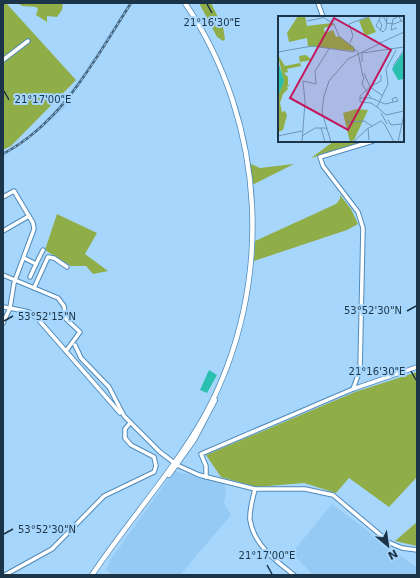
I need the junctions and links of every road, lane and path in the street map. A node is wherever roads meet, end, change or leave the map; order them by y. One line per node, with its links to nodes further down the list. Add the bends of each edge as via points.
1 (185, 3): 27 (main road, via 216,58 241,129 248,166 253,236 239,331 213,397)
2 (318, 3): 3 (street)
3 (323, 16)
4 (28, 41): 5 (street)
5 (3, 60)
6 (370, 142): 24 (street, via 320,157 323,166 358,212 363,228 360,370)
7 (3, 197): 8 (street, via 14,191)
8 (29, 216): 9 (street); 11 (street, via 34,234)
9 (3, 231)
10 (43, 250): 12 (street)
11 (24, 258): 12 (street); 16 (street)
12 (36, 264): 15 (street)
13 (67, 267): 17 (street, via 48,257)
14 (3, 275): 16 (street)
15 (30, 278)
16 (15, 280): 17 (street); 19 (street)
17 (34, 288): 22 (street, via 60,300 64,306 66,319 80,332)
18 (3, 307): 19 (street)
19 (10, 308): 20 (street); 22 (street, via 32,314)
20 (3, 323)
21 (75, 345): 25 (street, via 82,358 109,387)
22 (66, 351): 25 (street)
23 (417, 367): 24 (street)
24 (353, 389): 28 (street, via 201,454 206,466)
25 (124, 416): 26 (street)
26 (130, 423): 27 (street); 31 (street, via 125,429 124,438 131,445 154,457 154,472 104,496 52,548)
27 (175, 464): 28 (street); 32 (main road, via 104,564)
28 (206, 477): 29 (street)
29 (255, 488): 30 (street, via 305,489 333,496 390,543); 33 (street, via 250,519 258,542)
30 (417, 550)
31 (5, 575)
32 (92, 575)
33 (294, 575)

